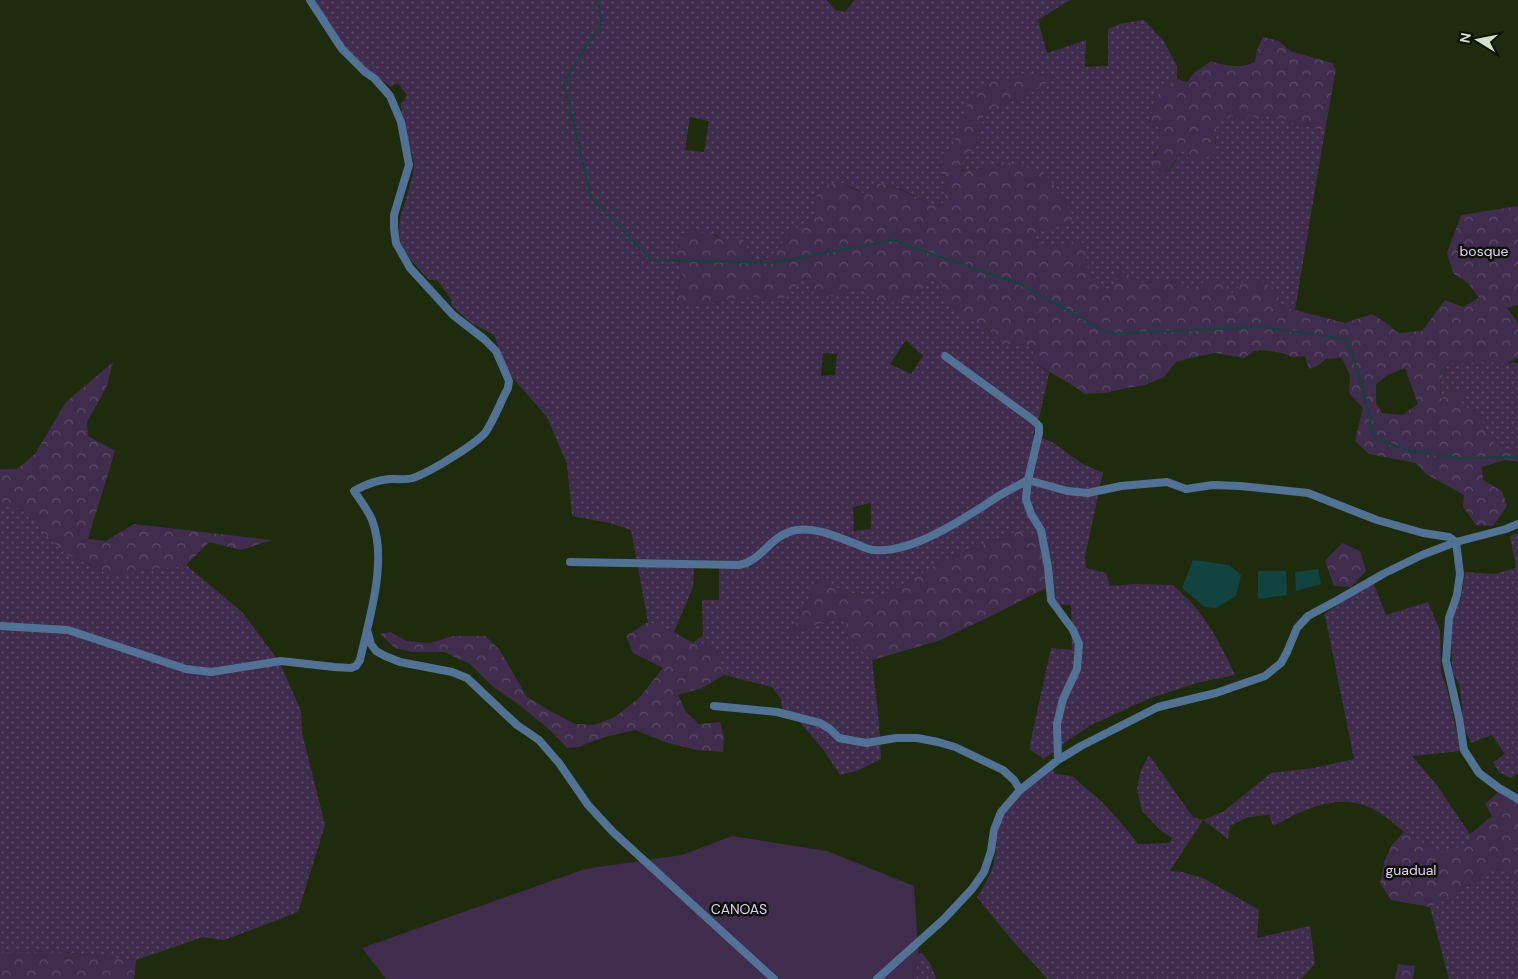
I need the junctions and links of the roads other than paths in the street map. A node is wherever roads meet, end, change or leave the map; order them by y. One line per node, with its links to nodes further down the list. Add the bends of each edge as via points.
1 (310, 0): 8 (street, via 342,49 390,96 401,122 409,165 394,214 396,243 410,268 453,315 496,351 509,381 485,432 476,441 412,478 369,482 354,490 372,520 378,545 377,584)
2 (944, 356): 3 (street, via 1039,426)
3 (1028, 480): 5 (street, via 1088,493 1167,482 1186,490 1214,485 1308,493 1378,520 1448,537); 6 (street, via 927,539 887,550 872,550 828,534 798,530 775,539 753,560 739,565); 10 (street, via 1026,499 1041,530 1052,600 1079,644 1077,669 1062,699 1057,724)
4 (1518, 524): 5 (street)
5 (1456, 542): 10 (street, via 1383,574 1308,616 1297,628 1281,663 1265,676 1216,693 1158,707); 12 (street, via 1460,574 1448,618 1446,661 1464,750 1479,773)
6 (570, 562)
7 (0, 626): 8 (street, via 68,630 186,668 216,672 281,661 351,668 360,660)
8 (367, 629): 13 (street, via 371,644 385,656 468,678 539,740 588,805 613,832)
9 (714, 706): 11 (street, via 778,712 820,723 839,738 866,743 896,738 938,742 1003,770)
10 (1058, 760): 11 (street)
11 (1020, 790): 14 (street, via 1001,812 984,872 972,889 944,919)
12 (1518, 799)
13 (774, 979)
14 (877, 979)

